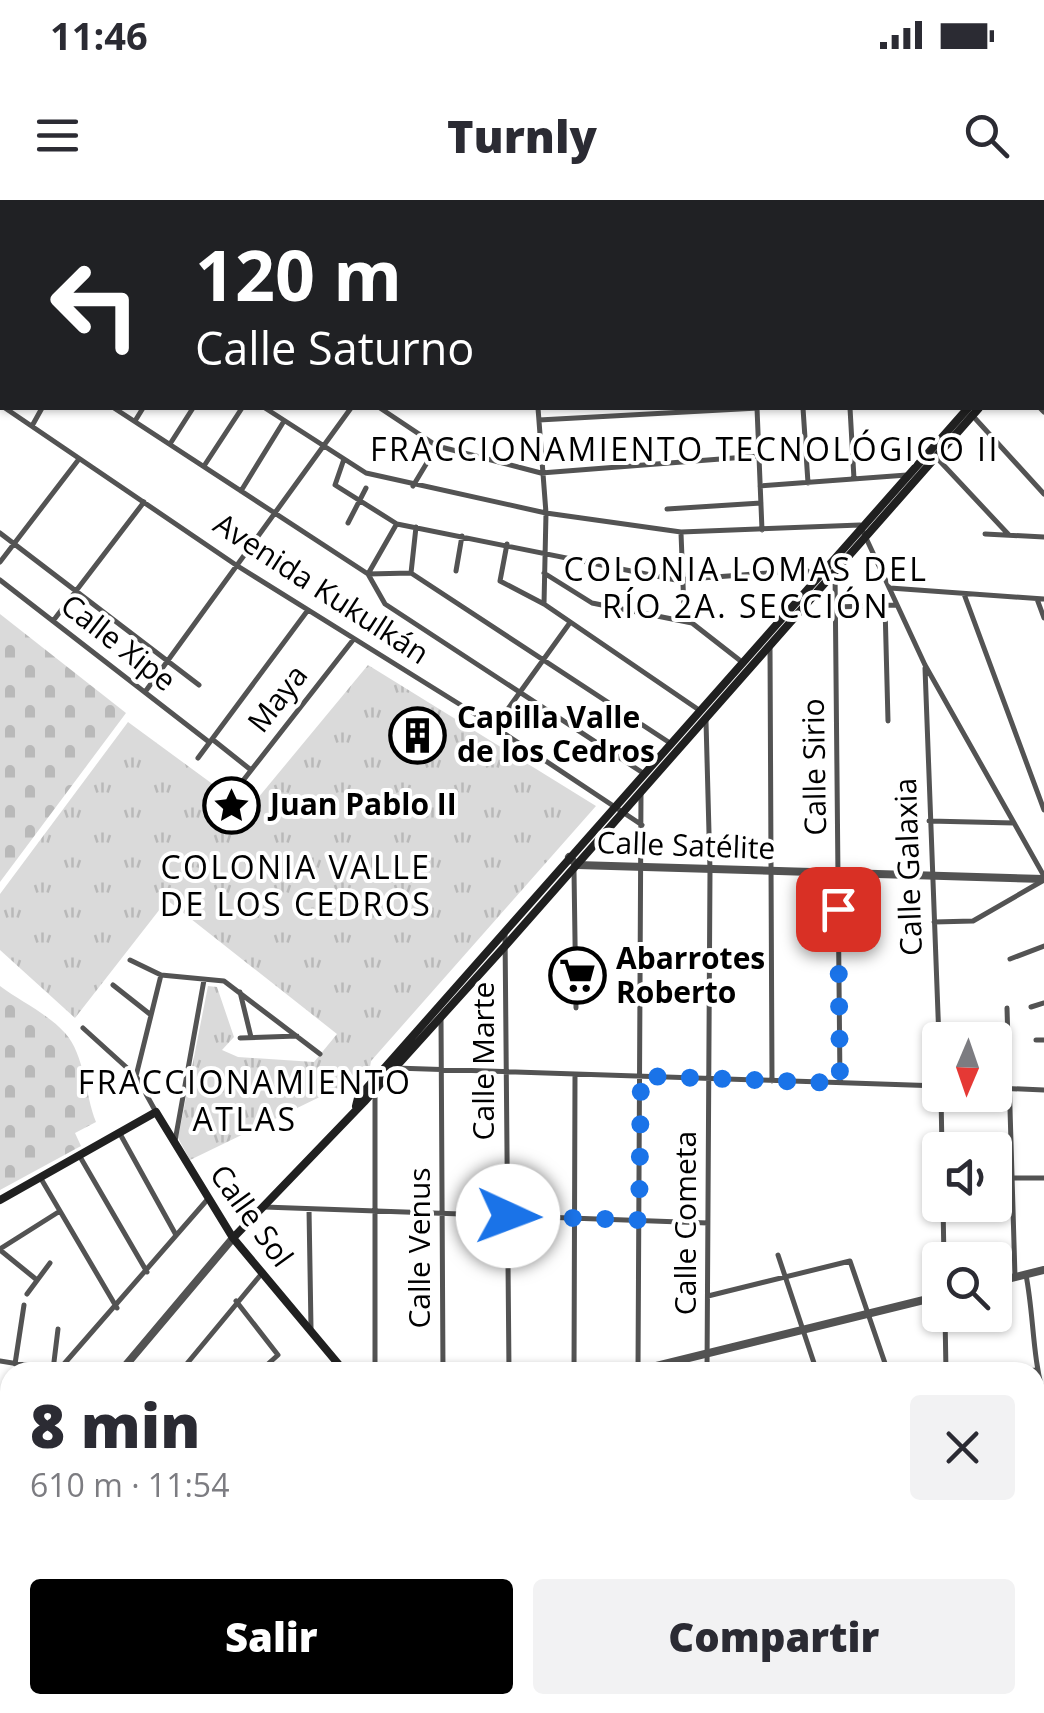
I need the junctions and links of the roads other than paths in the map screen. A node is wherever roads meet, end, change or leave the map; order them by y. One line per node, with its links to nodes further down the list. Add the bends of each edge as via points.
1 (8, 410): 19 (street, Avenida Kukulkán)
2 (41, 410): 19 (street)
3 (117, 410): 18 (street)
4 (142, 410): 18 (street)
5 (192, 410): 20 (street)
6 (241, 410): 27 (street)
7 (268, 410): 16 (street)
8 (350, 410): 21 (street)
9 (383, 410): 22 (street)
10 (538, 410): 17 (street)
11 (682, 410): 17 (street)
12 (757, 410): 24 (street)
13 (803, 410): 31 (street)
14 (850, 410): 30 (street)
15 (973, 410): 23 (main road); 36 (street)
16 (284, 420): 21 (street); 35 (street)
17 (539, 420): 28 (street)
18 (135, 421): 20 (street)
19 (32, 426): 26 (street, Avenida Kukulkán)
20 (170, 444): 27 (street)
21 (324, 445): 25 (street); 42 (street)
22 (437, 446): 28 (street); 32 (street)
23 (933, 453): 29 (main road); 51 (main road); 52 (street)
24 (759, 456): 28 (street); 33 (street)
25 (344, 458): 32 (street, via 366,473); 37 (street, via 335,485)
26 (79, 459): 38 (street, Avenida Kukulkán); 55 (street)
27 (204, 466): 35 (street)
28 (542, 472): 41 (street)
29 (908, 475): 30 (street); 45 (main road)
30 (854, 479): 31 (street)
31 (808, 483): 33 (street)
32 (412, 486): 41 (street)
33 (760, 486): 39 (street)
34 (366, 488): 37 (street)
35 (241, 491): 42 (street)
36 (1044, 494)
37 (360, 501): 43 (street); 44 (street)
38 (144, 502): 59 (street, Avenida Kukulkán); 69 (street)
39 (761, 503): 40 (street); 47 (street)
40 (667, 509)
41 (546, 513): 48 (street); 57 (street)
42 (277, 514): 59 (street); 63 (street)
43 (348, 524)
44 (397, 524): 46 (street); 63 (street)
45 (860, 526): 47 (street); 51 (street); 65 (main road)
46 (416, 527): 53 (street); 62 (street)
47 (762, 530): 48 (street)
48 (681, 532): 67 (street)
49 (0, 533): 55 (street)
50 (985, 534): 52 (street)
51 (866, 535): 60 (main road); 68 (street)
52 (1008, 535): 54 (street)
53 (462, 536): 56 (street); 61 (street)
54 (1044, 537)
55 (14, 544): 58 (street); 69 (street)
56 (507, 544): 57 (street); 72 (street, via 500,581)
57 (544, 550): 64 (street); 67 (street)
58 (0, 562)
59 (236, 565): 76 (street, Avenida Kukulkán); 84 (street)
60 (835, 570): 75 (street, Calle Sirio); 82 (main road)
61 (456, 571)
62 (411, 573): 63 (street); 83 (street)
63 (368, 574): 89 (street, via 385,604)
64 (544, 574): 72 (street); 79 (street, via 592,603)
65 (815, 577): 67 (street, via 806,570); 85 (main road)
66 (0, 580): 78 (street, Calle Xipe)
67 (682, 580): 79 (street)
68 (890, 588): 70 (street); 73 (street)
69 (75, 592): 78 (street); 84 (street)
70 (964, 594): 71 (street); 101 (street)
71 (1041, 599): 77 (street)
72 (544, 604): 80 (street)
73 (896, 605): 74 (street); 86 (street)
74 (885, 606): 75 (street); 91 (street)
75 (836, 607): 110 (street, Calle Sirio)
76 (308, 610): 81 (street, Avenida Kukulkán); 93 (street)
77 (1044, 618)
78 (53, 621): 88 (street, Calle Xipe)
79 (692, 623): 85 (street)
80 (569, 624): 83 (street); 90 (street)
81 (354, 639): 92 (street, Avenida Kukulkán); 96 (street, Maya)
82 (770, 646): 85 (main road); 109 (street)
83 (544, 658): 89 (street); 94 (street)
84 (167, 662): 87 (street); 88 (street)
85 (745, 665): 90 (main road)
86 (925, 665): 102 (street, Calle Galaxia); 104 (street)
87 (199, 685)
88 (144, 692): 93 (street, Calle Xipe)
89 (518, 693): 92 (street); 97 (street)
90 (703, 711): 94 (main road); 99 (main road); 108 (street, Calle Cometa)
91 (888, 721)
92 (495, 727): 100 (street, Avenida Kukulkán)
93 (211, 741): 95 (street); 96 (street, Calle Xipe)
94 (670, 743): 97 (main road)
95 (198, 758)
96 (251, 770): 98 (street, Maya)
97 (642, 773): 100 (main road)
98 (238, 787)
99 (641, 789): 100 (main road); 103 (street)
100 (619, 808): 103 (street, Avenida Kukulkán); 105 (main road); 106 (main road)
101 (1044, 810)
102 (929, 821): 104 (street); 111 (street, Calle Galaxia)
103 (642, 824): 107 (street)
104 (1014, 824): 112 (street)
105 (569, 857): 106 (street, Calle Satélite); 114 (main road)
106 (575, 866): 107 (street, Calle Satélite); 115 (main road); 127 (street)
107 (641, 867): 108 (street, Calle Satélite); 143 (street)
108 (710, 870): 109 (street, Calle Satélite); 145 (street, Calle Cometa)
109 (774, 872): 110 (street, Calle Satélite); 146 (street)
110 (838, 874): 111 (street, Calle Satélite); 147 (street, Calle Sirio)
111 (932, 877): 112 (street, Calle Satélite); 113 (street, Calle Galaxia)
112 (1044, 879): 113 (street, via 973,921)
113 (934, 922): 131 (street, Calle Galaxia)
114 (505, 930): 115 (street, Calle Marte); 121 (main road)
115 (506, 946): 121 (main road); 140 (street, Calle Marte)
116 (1044, 946): 117 (street)
117 (1010, 959)
118 (130, 960): 119 (street)
119 (161, 976): 120 (street); 129 (street)
120 (204, 980): 123 (street); 155 (street)
121 (467, 981): 124 (main road); 130 (main road)
122 (113, 985): 129 (street)
123 (239, 989): 134 (street); 135 (street)
124 (441, 1003): 130 (street, Calle Venus); 144 (main road)
125 (1044, 1003): 126 (street)
126 (1031, 1007)
127 (576, 1008)
128 (1007, 1008): 132 (street)
129 (151, 1015): 142 (street)
130 (442, 1017): 138 (main road); 139 (street, Calle Venus)
131 (938, 1022)
132 (1008, 1022)
133 (83, 1028): 142 (street, Calle Sol)
134 (297, 1036): 135 (street); 137 (street)
135 (251, 1037): 136 (street)
136 (240, 1038)
137 (320, 1054)
138 (395, 1068): 139 (street); 150 (main road)
139 (442, 1070): 140 (street); 166 (street, Calle Venus)
140 (507, 1072): 141 (street); 167 (street, Calle Marte)
141 (575, 1074): 143 (street); 168 (street)
142 (136, 1076): 153 (street, Calle Sol)
143 (641, 1076): 145 (street); 169 (street)
144 (375, 1078): 150 (street); 152 (main road)
145 (709, 1078): 146 (street); 170 (street, Calle Cometa)
146 (772, 1080): 147 (street)
147 (840, 1083): 148 (street)
148 (922, 1085)
149 (1012, 1088): 151 (street)
150 (375, 1090): 152 (main road); 165 (street)
151 (1044, 1090)
152 (356, 1106): 162 (main road)
153 (156, 1112): 154 (main road); 155 (main road, Calle Sol)
154 (120, 1132): 156 (main road); 171 (street)
155 (175, 1144): 161 (main road, Calle Sol)
156 (80, 1155): 157 (main road); 177 (street)
157 (40, 1177): 160 (main road); 164 (street)
158 (1012, 1178): 159 (street); 181 (street)
159 (1044, 1178)
160 (0, 1200)
161 (208, 1200): 171 (street); 172 (main road, Calle Sol)
162 (264, 1207): 163 (street); 172 (main road)
163 (309, 1209): 165 (street); 192 (street)
164 (60, 1211): 173 (street); 188 (street)
165 (375, 1211): 166 (street); 202 (street)
166 (442, 1213): 167 (street); 203 (street, Calle Venus)
167 (508, 1216): 168 (street); 204 (street, Calle Marte)
168 (574, 1218): 169 (street); 205 (street)
169 (639, 1220): 170 (street); 206 (street)
170 (708, 1223): 184 (street, Calle Cometa)
171 (177, 1236): 177 (street)
172 (233, 1238): 178 (main road, Calle Sol); 198 (street)
173 (0, 1249): 182 (street)
174 (778, 1256): 180 (street)
175 (50, 1263): 182 (street)
176 (1044, 1270): 179 (street)
177 (147, 1272): 188 (street)
178 (262, 1272): 186 (street); 192 (main road, Calle Sol)
179 (1026, 1275): 181 (street); 212 (street)
180 (785, 1277): 184 (street); 189 (street, via 850,1261); 191 (street)
181 (1014, 1278)
182 (37, 1280): 183 (street)
183 (27, 1294)
184 (708, 1296): 194 (street, Calle Cometa)
185 (922, 1300): 189 (street)
186 (236, 1301): 199 (street); 200 (street, via 278,1355)
187 (24, 1305): 195 (street)
188 (116, 1308): 197 (street)
189 (868, 1314): 191 (street); 210 (street)
190 (58, 1328): 196 (street)
191 (801, 1330): 194 (street); 209 (street)
192 (311, 1331): 201 (main road, Calle Sol)
193 (945, 1332): 211 (street)
194 (707, 1354): 207 (street); 208 (street, Calle Cometa)
195 (15, 1362)
196 (56, 1362)
197 (65, 1362)
198 (128, 1362)
199 (186, 1362)
200 (270, 1362)
201 (336, 1362)
202 (375, 1362)
203 (443, 1362)
204 (509, 1362)
205 (574, 1362)
206 (636, 1362)
207 (675, 1362)
208 (707, 1362)
209 (812, 1362)
210 (885, 1362)
211 (946, 1362)
212 (1035, 1362)

